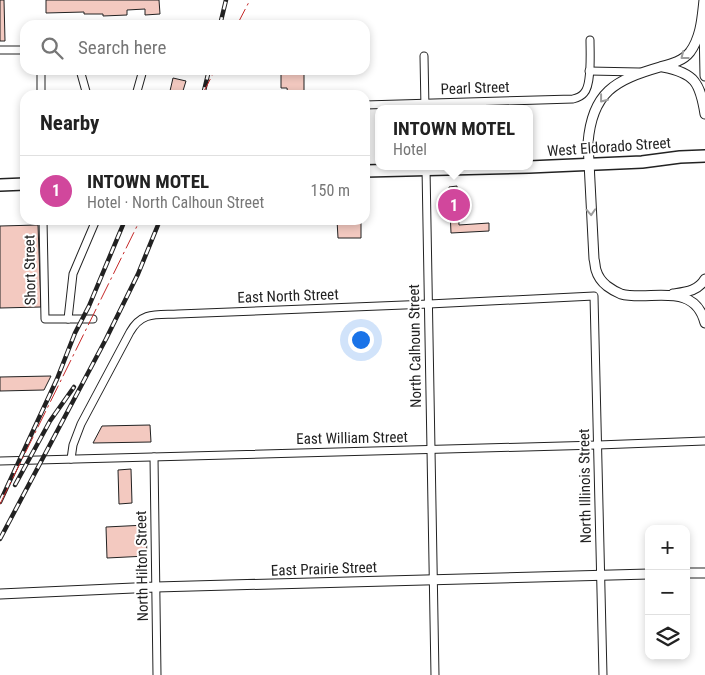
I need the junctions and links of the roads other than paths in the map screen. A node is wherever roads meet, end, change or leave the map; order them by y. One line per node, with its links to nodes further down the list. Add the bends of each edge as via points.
1 (704, 0): 6 (street, one-way to 6, via 700,31 690,52 679,61); 12 (street)
2 (590, 40): 7 (street)
3 (0, 50): 4 (street)
4 (20, 50)
5 (424, 56): 18 (street)
6 (661, 67): 8 (street); 20 (street, via 692,78 700,91)
7 (589, 71): 8 (street); 19 (street, Pearl Street, via 589,83 584,94 573,99)
8 (642, 72): 22 (street, one-way to 22, via 610,90 592,114)
9 (41, 75): 13 (street)
10 (81, 75): 14 (street)
11 (142, 75): 15 (street)
12 (705, 76)
13 (41, 90)
14 (86, 90)
15 (137, 90)
16 (370, 104): 17 (street, Pearl Street)
17 (395, 105)
18 (425, 105)
19 (446, 105)
20 (705, 114)
21 (705, 156): 22 (main road, West Eldorado Street)
22 (588, 164): 23 (main road, West Eldorado Street); 32 (street, one-way to 32, via 598,276 608,287 622,294)
23 (533, 166)
24 (385, 170): 26 (main road, West Eldorado Street)
25 (426, 170): 34 (street, North Calhoun Street)
26 (370, 171)
27 (20, 184): 28 (main road)
28 (0, 185)
29 (43, 225): 35 (street, Short Street, via 45,319)
30 (94, 225): 35 (street, via 73,274)
31 (705, 278): 32 (street, via 698,287)
32 (668, 294): 37 (street, via 696,305)
33 (594, 296): 34 (street, East North Street); 39 (street, North Illinois Street)
34 (428, 304): 40 (street, North Calhoun Street); 42 (street, East North Street, via 155,315 140,319 81,424)
35 (68, 319): 36 (street)
36 (93, 319)
37 (705, 323)
38 (705, 441): 39 (street, East William Street)
39 (598, 445): 40 (street, East William Street); 46 (street, North Illinois Street)
40 (431, 450): 41 (street, East William Street); 48 (street, North Calhoun Street)
41 (154, 457): 42 (street, East William Street); 49 (street, North Hilton Street)
42 (71, 459): 43 (street, East William Street)
43 (0, 460)
44 (690, 573): 45 (street)
45 (705, 573)
46 (601, 574): 47 (street, East Prairie Street); 48 (street, East Prairie Street); 53 (street, North Illinois Street)
47 (645, 574)
48 (433, 579): 49 (street, East Prairie Street); 52 (street, North Calhoun Street)
49 (156, 587): 50 (street, East Prairie Street); 51 (street, North Hilton Street)
50 (0, 594)
51 (157, 675)
52 (435, 675)
53 (603, 675)

